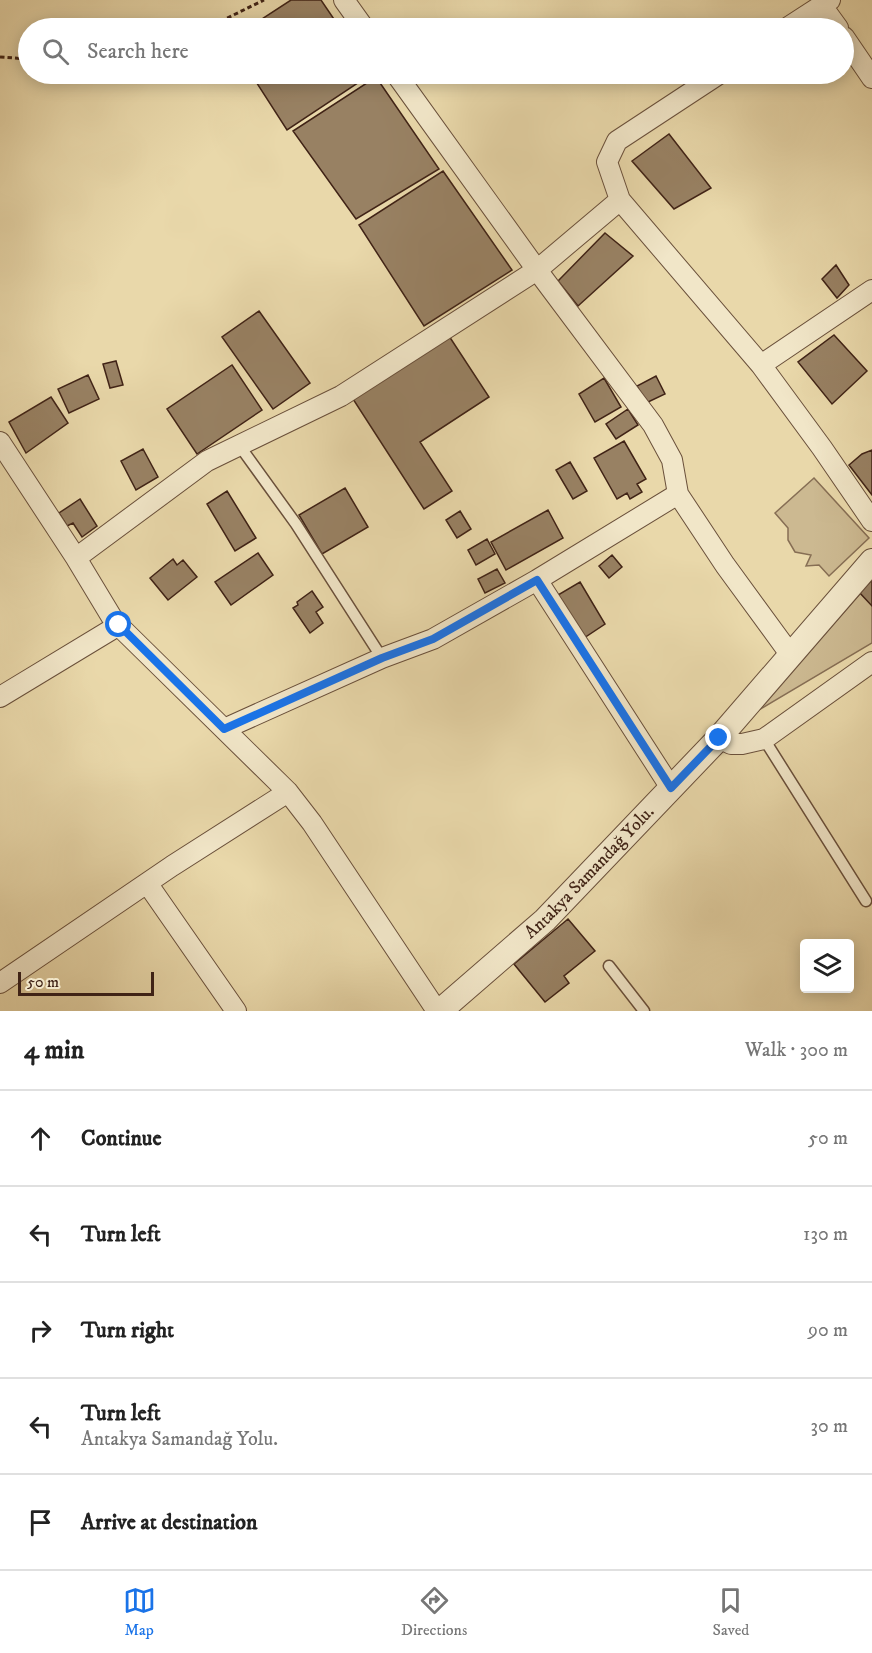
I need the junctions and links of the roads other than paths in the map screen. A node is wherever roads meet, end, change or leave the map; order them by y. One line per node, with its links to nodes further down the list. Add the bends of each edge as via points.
1 (344, 0): 3 (street)
2 (826, 3): 4 (street); 5 (street)
3 (357, 18)
4 (803, 18)
5 (833, 18)
6 (854, 53): 7 (street)
7 (872, 78)
8 (403, 84): 11 (street)
9 (704, 84): 10 (street, via 617,141 607,162)
10 (620, 200): 11 (street); 13 (street)
11 (537, 270): 15 (street, via 341,396); 16 (street, via 652,424 672,460)
12 (872, 290): 13 (street)
13 (761, 365): 17 (street)
14 (0, 442): 18 (street)
15 (239, 445): 18 (street, via 207,461); 23 (lane)
16 (678, 494): 20 (street); 22 (street)
17 (872, 521)
18 (76, 558): 21 (street)
19 (872, 561): 22 (street, Antakya Samandağ Yolu.)
20 (537, 580): 23 (street, via 433,639); 29 (street)
21 (119, 625): 25 (street); 26 (street)
22 (790, 654): 27 (street, Antakya Samandağ Yolu.)
23 (382, 658): 26 (street)
24 (872, 662): 28 (street)
25 (1, 693)
26 (224, 729): 30 (street)
27 (719, 738): 28 (street, via 731,744); 29 (street, Antakya Samandağ Yolu.)
28 (764, 739): 32 (lane)
29 (671, 788): 36 (street, Antakya Samandağ Yolu., via 545,920)
30 (288, 792): 31 (street); 36 (street)
31 (147, 883): 34 (street); 35 (street)
32 (866, 901)
33 (609, 966): 37 (lane)
34 (0, 983)
35 (236, 1011)
36 (439, 1011)
37 (644, 1011)

